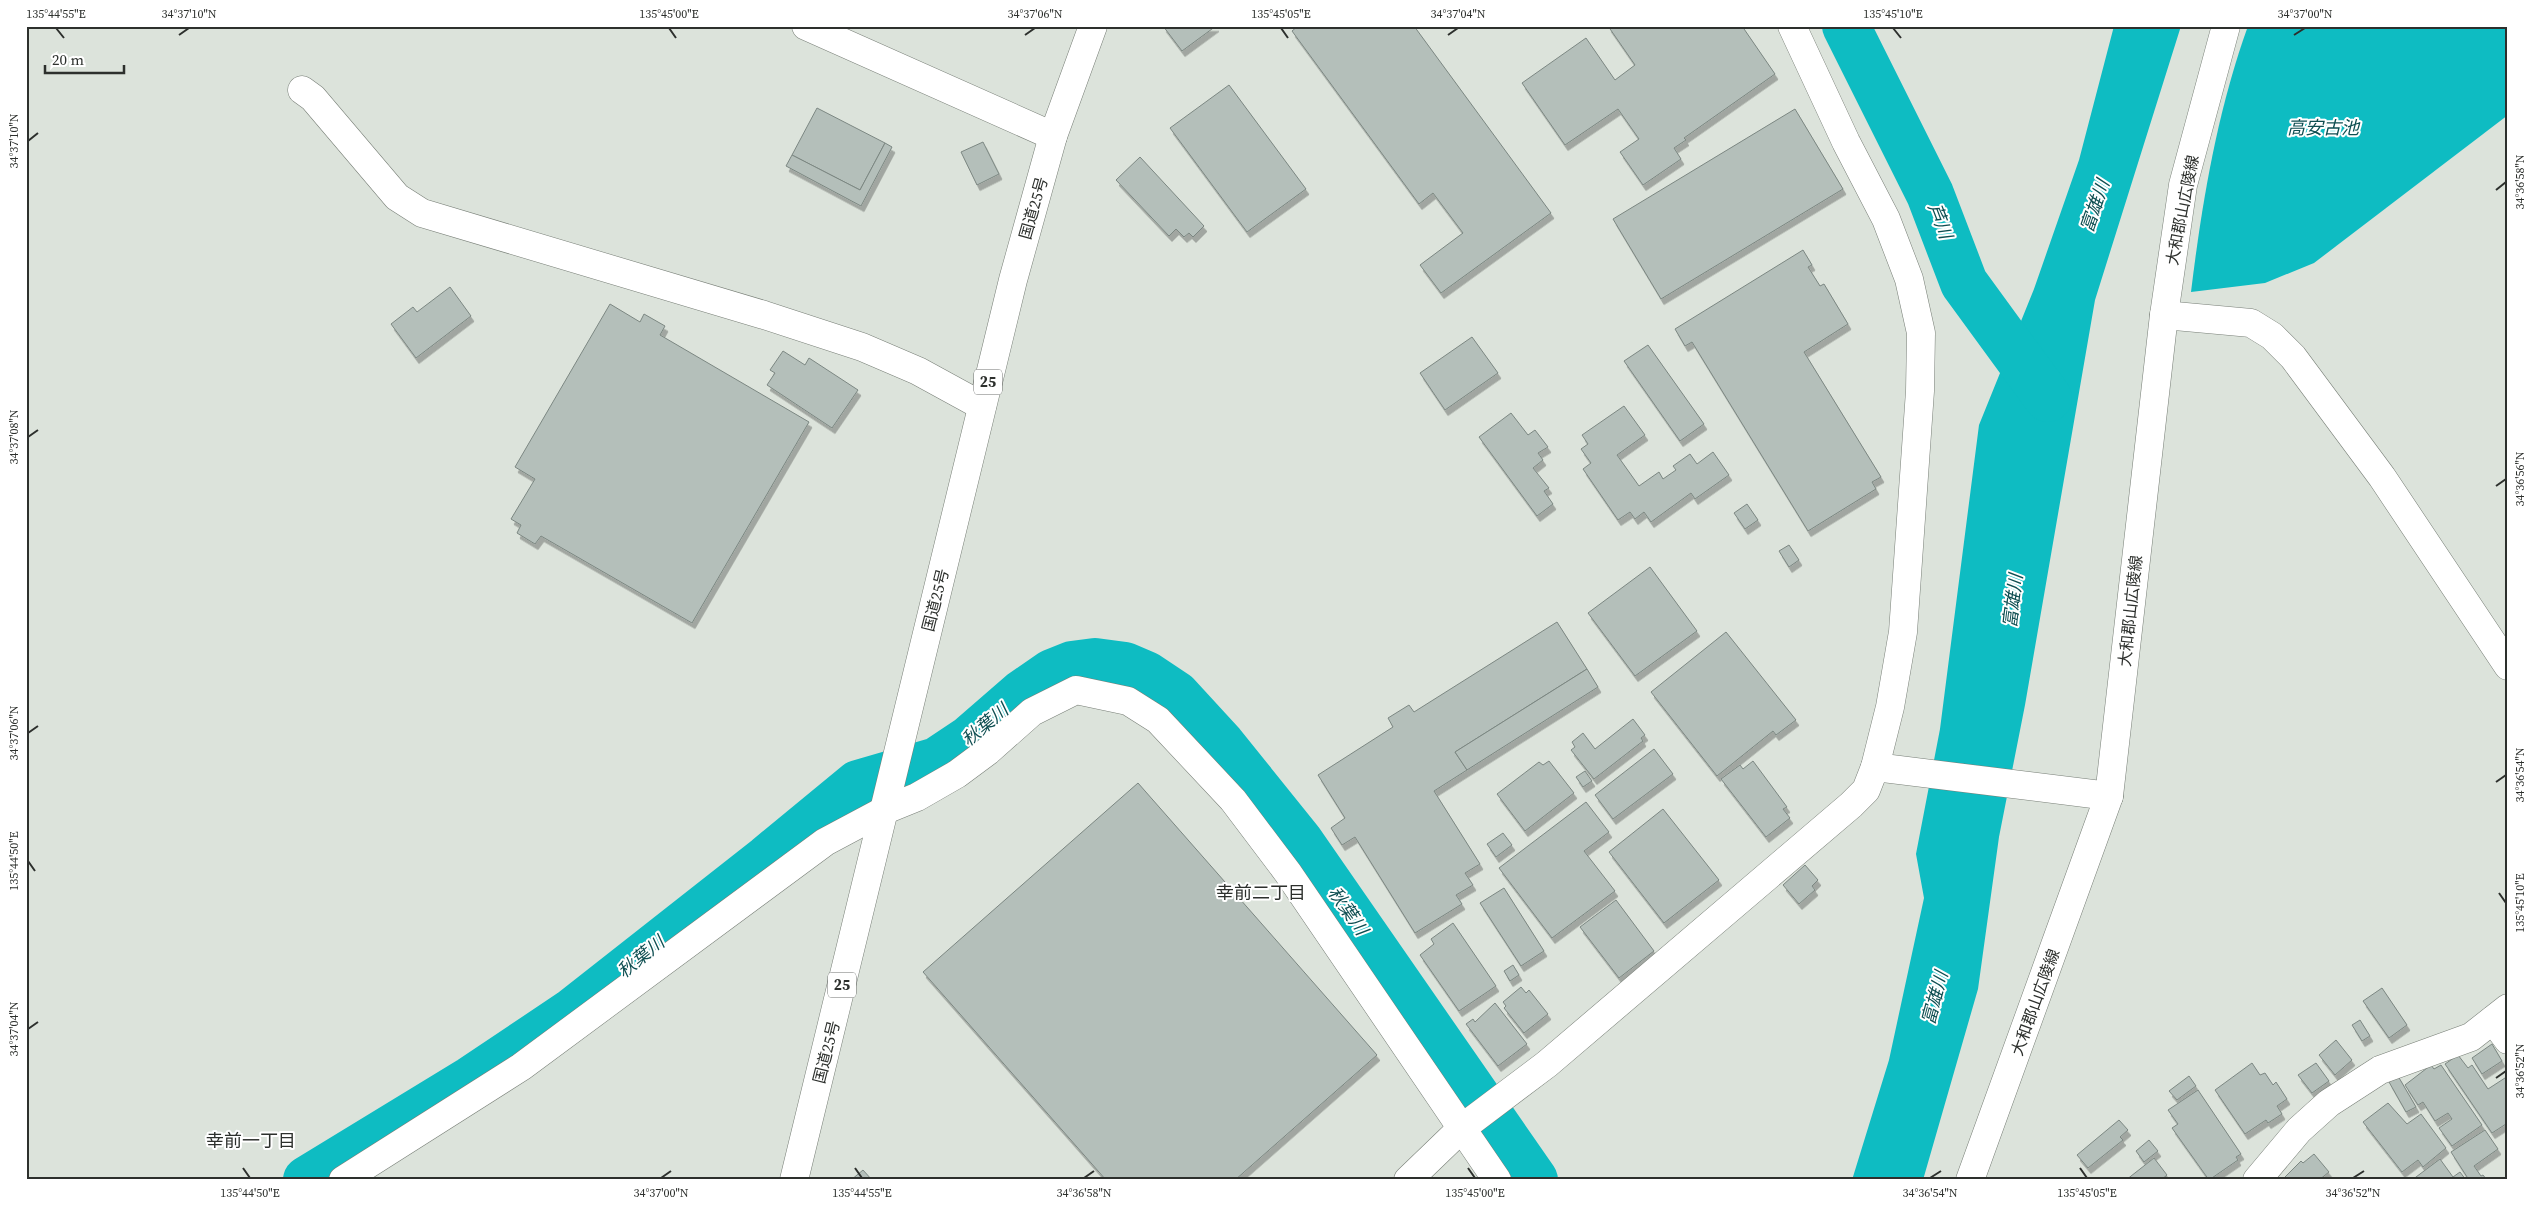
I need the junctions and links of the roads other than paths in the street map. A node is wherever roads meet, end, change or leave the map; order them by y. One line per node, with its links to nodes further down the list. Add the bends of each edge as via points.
1 (806, 26): 6 (main road)
2 (1094, 26): 6 (main road, 国道25号 / 25)
3 (1792, 26): 10 (main road, via 1886,219 1909,279 1921,334 1920,391 1902,632 1890,707)
4 (2226, 26): 7 (main road, 大和郡山広陵線, via 2183,185)
5 (302, 90): 8 (main road, via 313,98 396,197 422,213 862,347 918,371)
6 (1053, 136): 8 (main road, 国道25号 / 25)
7 (2164, 315): 9 (main road, via 2252,323 2294,357 2382,477); 11 (main road, 大和郡山広陵線)
8 (982, 406): 12 (main road, 国道25号 / 25)
9 (2508, 666)
10 (1875, 767): 11 (main road); 14 (main road, via 1866,790 1844,811 1547,1064)
11 (2109, 796): 15 (main road, 大和郡山広陵線)
12 (887, 800): 14 (main road, via 917,797 957,774 1032,712 1076,690 1128,700 1158,720 1233,800 1288,873); 16 (main road, via 825,842 521,1067); 17 (main road, 国道25号 / 25)
13 (2503, 1023): 20 (main road, via 2380,1070 2329,1104 2299,1130)
14 (1462, 1128): 18 (main road); 19 (main road)
15 (1975, 1177)
16 (343, 1180)
17 (794, 1180)
18 (1408, 1180)
19 (1498, 1180)
20 (2257, 1180)

